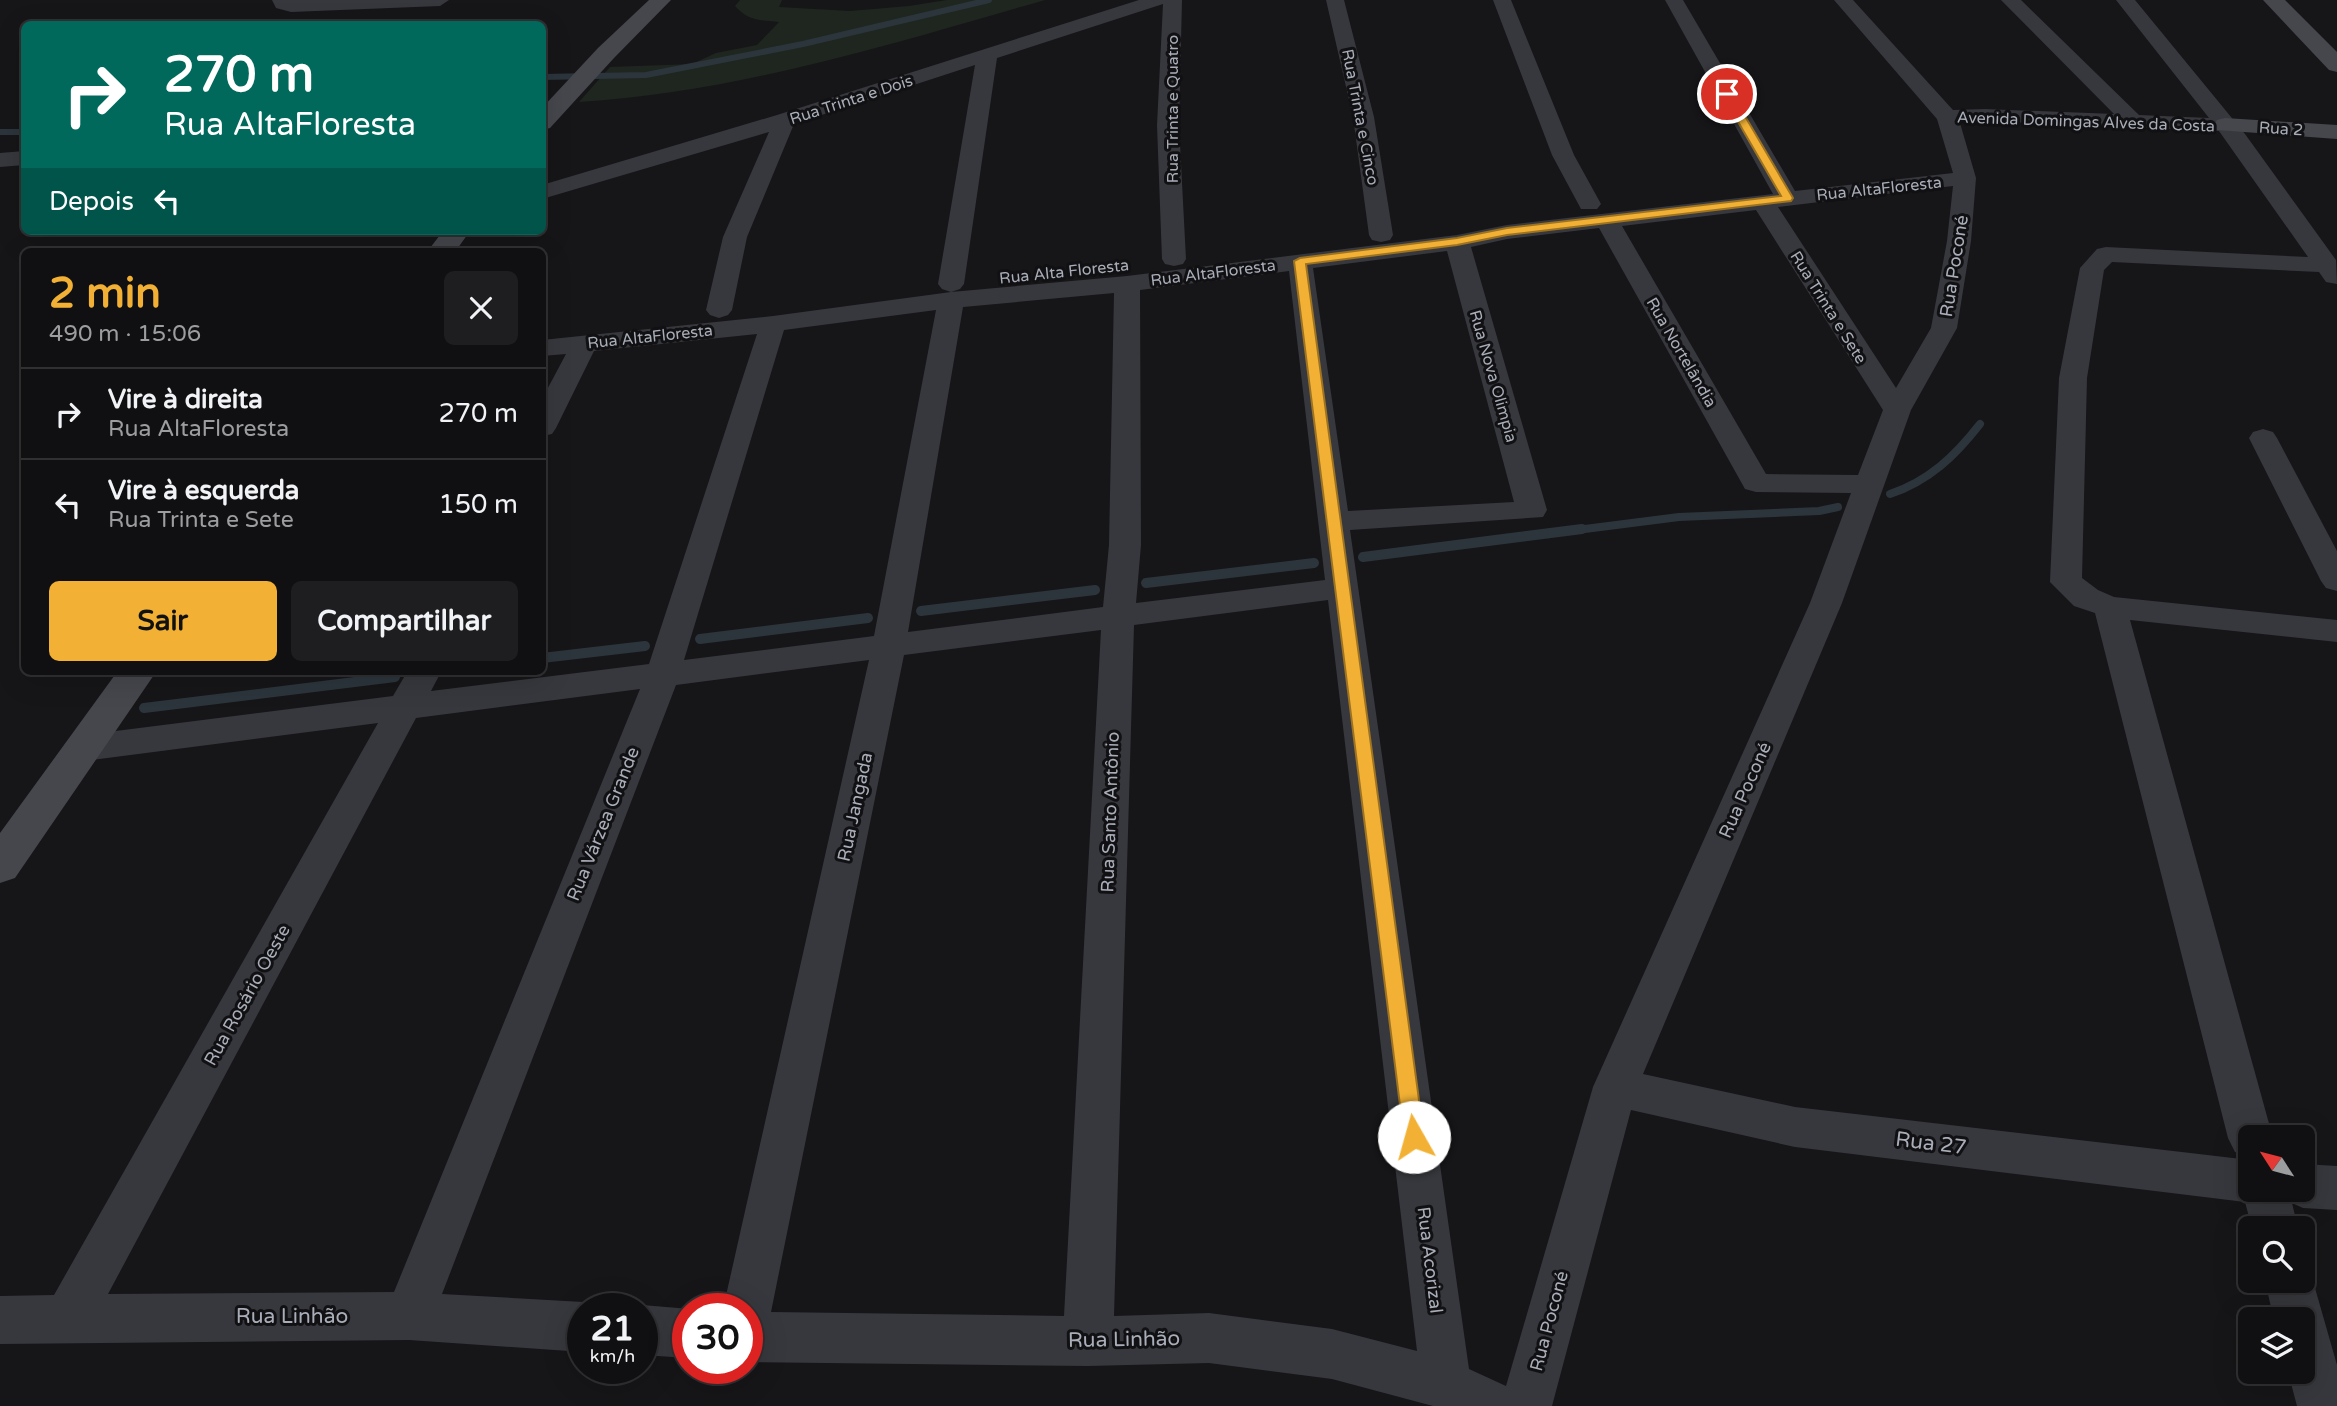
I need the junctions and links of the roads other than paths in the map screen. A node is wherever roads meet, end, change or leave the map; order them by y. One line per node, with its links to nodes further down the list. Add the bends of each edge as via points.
1 (281, 0): 2 (street, via 291,6)
2 (440, 0)
3 (661, 0): 16 (street)
4 (1157, 0): 13 (street, Rua Trinta e Dois)
5 (1173, 0): 31 (street, Rua Trinta e Quatro, via 1168,125)
6 (1335, 0): 29 (street, Rua Trinta e Cinco, via 1375,184)
7 (1502, 0): 27 (street, Rua Nortelândia, via 1563,155)
8 (1674, 0): 26 (street, Rua Trinta e Sete)
9 (1843, 0): 15 (street)
10 (2010, 0): 18 (street)
11 (2125, 0): 19 (street)
12 (2273, 0): 14 (street)
13 (987, 56): 17 (street, Rua Trinta e Dois); 35 (street, Rua Jangada)
14 (2337, 65)
15 (1947, 117): 18 (street, Avenida Domingas Alves da Costa); 24 (street)
16 (546, 120)
17 (785, 120): 25 (street, Rua Trinta e Dois); 36 (street, via 735,237)
18 (2133, 121): 19 (street, Avenida Domingas Alves da Costa)
19 (2231, 132): 20 (street, Rua 2); 21 (street, Rua 2); 33 (street)
20 (2337, 132)
21 (2337, 146)
22 (21, 158): 23 (street)
23 (0, 160)
24 (1964, 171): 26 (street, Rua AltaFloresta); 41 (street, Rua Poconé, via 1959,242 1944,328)
25 (546, 191)
26 (1777, 196): 27 (street, Rua AltaFloresta); 41 (street, Rua Trinta e Sete, via 1863,361)
27 (1598, 212): 28 (street, Rua AltaFloresta); 44 (street, Rua Nortelândia, via 1756,483)
28 (1499, 224): 29 (street, Rua Alta Floresta); 30 (street, Rua AltaFloresta)
29 (1381, 235): 31 (street, Rua Alta Floresta)
30 (1457, 242): 32 (street, Rua AltaFloresta); 45 (street, Rua Nova Olimpia, via 1532,510)
31 (1174, 259): 35 (street, Rua Alta Floresta)
32 (1300, 261): 34 (street, Rua AltaFloresta); 45 (street, Rua Acorizal)
33 (2332, 272): 48 (street, via 2106,254 2092,268 2073,378 2066,582 2086,598)
34 (1126, 284): 35 (street, Rua AltaFloresta); 49 (street, Rua Santo Antônio, via 1125,545)
35 (951, 292): 36 (street, Rua Alta Floresta); 37 (street, Rua AltaFloresta); 51 (street, Rua Jangada)
36 (719, 310): 38 (street, Rua Alta Floresta)
37 (773, 324): 39 (street, Rua AltaFloresta); 52 (street, Rua Várzea Grande)
38 (546, 339)
39 (584, 344): 40 (street, Rua AltaFloresta); 42 (street)
40 (546, 348)
41 (1897, 410): 44 (street, Rua Poconé)
42 (546, 420)
43 (2263, 438): 46 (street)
44 (1870, 484): 57 (street, Rua Poconé, via 1826,603)
45 (1334, 521): 47 (street, Rua Acorizal)
46 (2337, 581)
47 (1342, 588): 49 (street); 70 (street, Rua Acorizal)
48 (2110, 607): 50 (street); 58 (street)
49 (1118, 617): 51 (street); 68 (street, Rua Santo Antônio)
50 (2337, 631)
51 (889, 646): 52 (street); 62 (street, Rua Jangada)
52 (663, 674): 54 (street); 63 (street, Rua Várzea Grande)
53 (135, 675): 55 (street)
54 (416, 690): 55 (street); 64 (street, Rua Rosário Oeste)
55 (84, 748): 56 (street)
56 (0, 866)
57 (1615, 1087): 59 (street, Rua 27, via 1795,1126); 72 (street, Rua Poconé)
58 (2248, 1125)
59 (2238, 1180)
60 (2315, 1187): 61 (street)
61 (2337, 1188)
62 (751, 1293)
63 (409, 1316): 64 (street, Rua Linhão); 66 (street, Rua Linhão)
64 (69, 1317): 65 (street, Rua Linhão)
65 (0, 1320)
66 (567, 1326)
67 (763, 1337): 68 (street, Rua Linhão)
68 (1088, 1341): 70 (street, Rua Linhão, via 1209,1338 1332,1354)
69 (2315, 1377): 73 (street)
70 (1446, 1384): 71 (street, Rua Linhão)
71 (1491, 1406)
72 (1525, 1406)
73 (2323, 1406)

